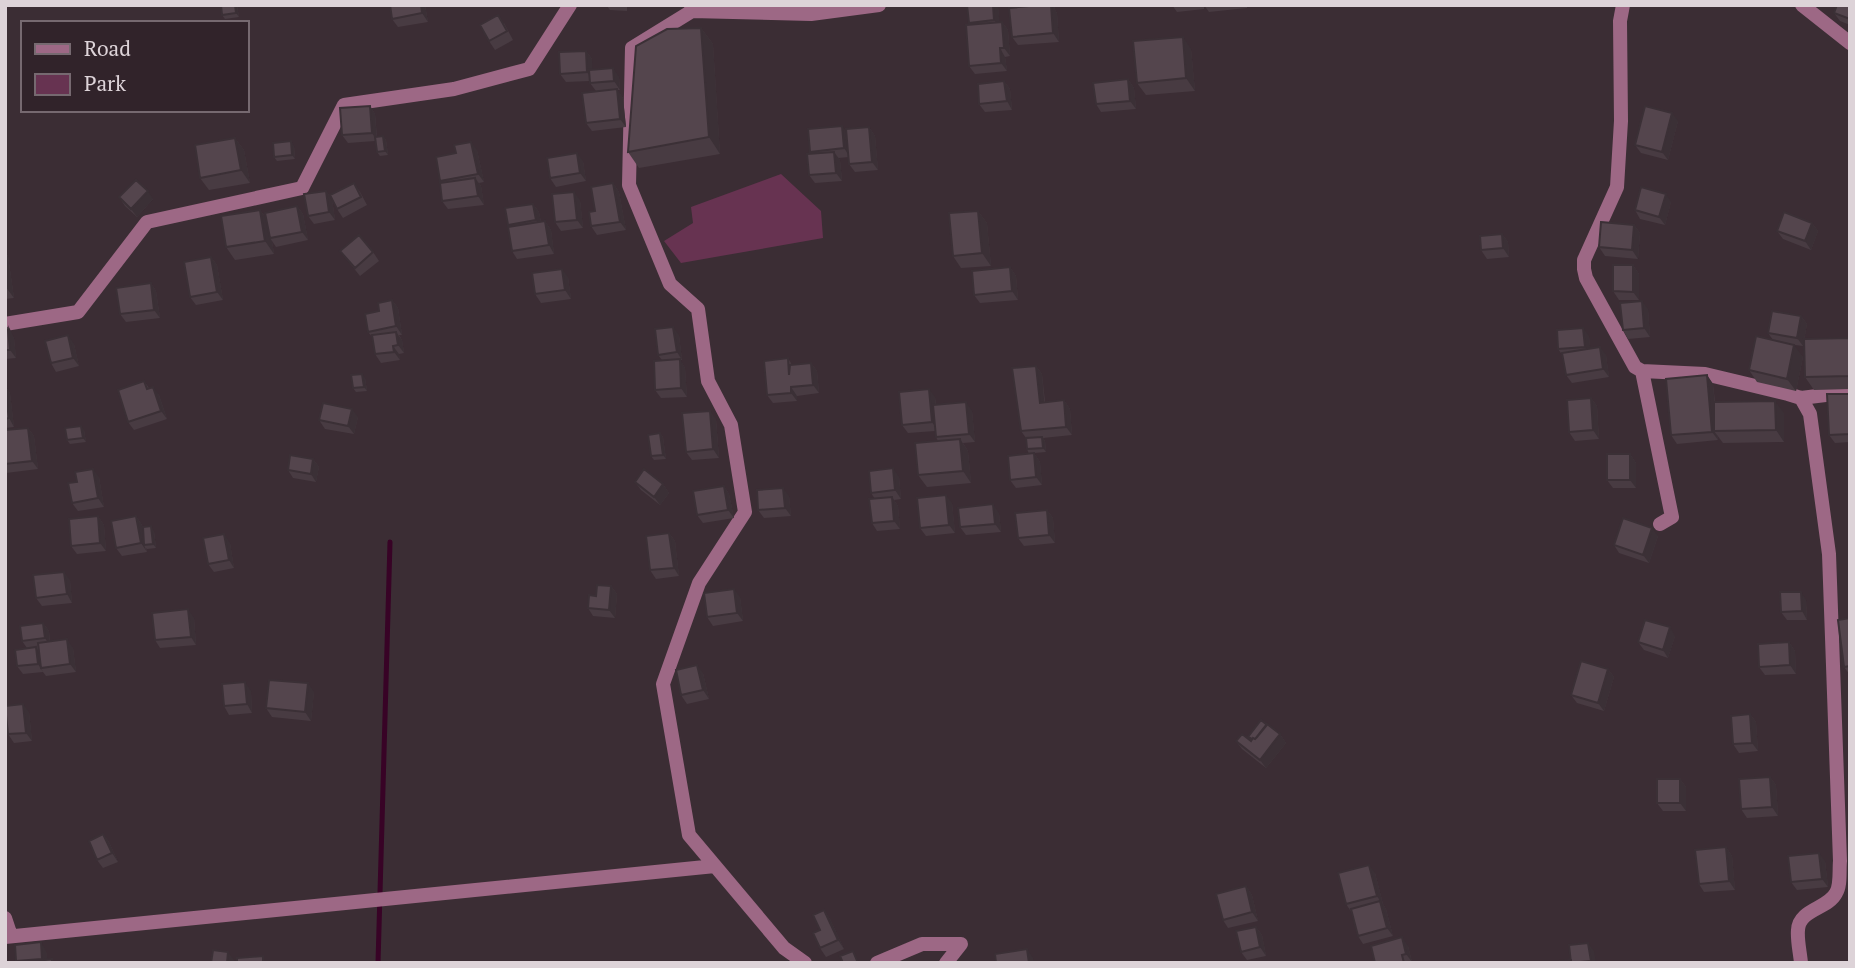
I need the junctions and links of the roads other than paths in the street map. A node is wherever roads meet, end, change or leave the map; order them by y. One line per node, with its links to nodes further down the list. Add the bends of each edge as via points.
1 (570, 5): 7 (street, via 529,69 454,89 344,105 302,188 147,222 78,312)
2 (879, 5): 5 (street, via 811,14)
3 (1623, 5): 8 (street, via 1617,187 1584,269 1630,360)
4 (1802, 5): 6 (street)
5 (691, 8): 12 (street, via 632,48 629,185 670,284 698,309 708,381 731,425 745,512 699,583 663,684 689,835)
6 (1850, 43)
7 (5, 324)
8 (1642, 371): 10 (street, via 1705,374); 11 (street, via 1672,517)
9 (1850, 392): 10 (street)
10 (1801, 398): 18 (street, via 1810,414 1829,554 1840,861 1834,898 1800,921)
11 (1660, 524)
12 (715, 866): 14 (street); 15 (street, via 784,948)
13 (5, 918): 14 (street)
14 (8, 937)
15 (805, 963)
16 (877, 963): 17 (street, via 922,944 961,944)
17 (947, 963)
18 (1801, 963)

